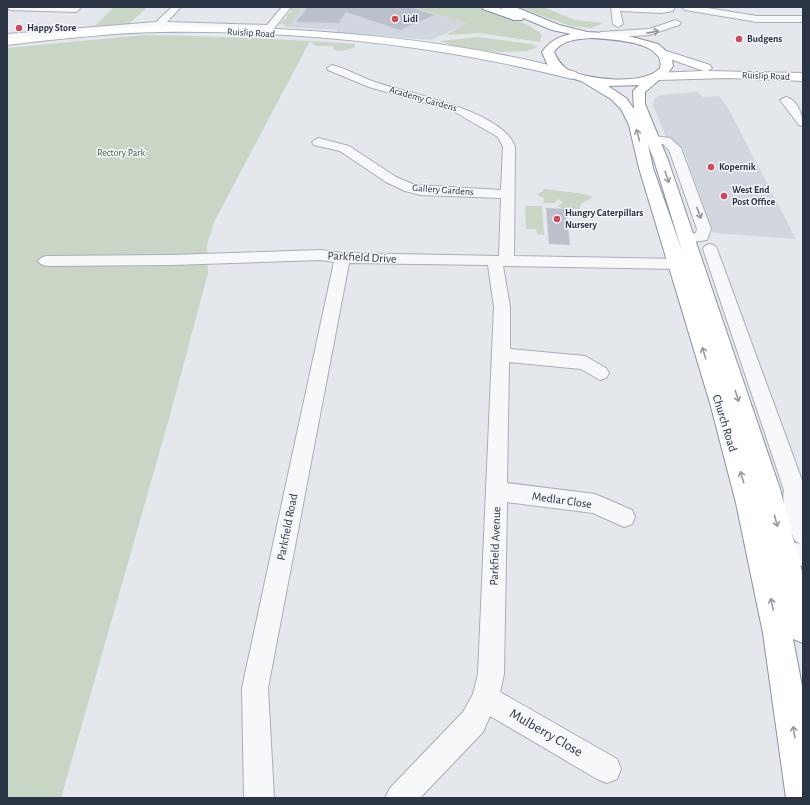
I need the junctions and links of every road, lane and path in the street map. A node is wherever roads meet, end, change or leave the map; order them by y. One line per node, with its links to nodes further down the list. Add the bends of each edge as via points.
1 (10, 7): 8 (street)
2 (177, 7): 13 (street)
3 (287, 7): 15 (street, via 270,28)
4 (486, 7): 20 (main road, via 542,29)
5 (506, 7): 17 (main road, via 556,28)
6 (670, 7): 14 (street, via 661,10 615,8)
7 (685, 7): 10 (street, via 757,19); 11 (street)
8 (77, 8): 12 (street)
9 (239, 16): 15 (street)
10 (803, 19)
11 (676, 23): 17 (street, one-way to 11, via 652,32); 21 (street)
12 (64, 24): 13 (street); 18 (street)
13 (159, 24): 16 (street)
14 (618, 24)
15 (229, 25): 16 (street)
16 (210, 27): 19 (main road, Ruislip Road); 22 (main road, Ruislip Road, via 323,36)
17 (596, 35): 20 (main road, Ruislip Road, via 563,39); 21 (main road, via 632,39)
18 (7, 37)
19 (7, 42)
20 (552, 46): 22 (main road, Ruislip Road, via 535,53); 25 (main road, via 548,57 552,63)
21 (659, 51): 24 (main road, via 683,62); 26 (main road, via 668,63 666,69)
22 (494, 56): 25 (main road, Ruislip Road, via 528,62)
23 (332, 68): 32 (street, Academy Gardens, via 369,84 457,109 502,134 509,147)
24 (728, 74): 26 (main road); 28 (main road, Ruislip Road)
25 (572, 75): 27 (main road)
26 (656, 77): 27 (main road, via 628,83); 40 (main road, Church Road, one-way to 40, via 639,91 638,100 654,140)
27 (584, 78): 37 (main road, Church Road, one-way to 27, via 632,116 616,96)
28 (800, 79)
29 (786, 100): 30 (street)
30 (803, 123)
31 (318, 142): 32 (street, Gallery Gardens, via 347,149 396,183 408,188 421,191)
32 (508, 194): 36 (street, Academy Gardens)
33 (710, 249): 42 (street, Church Road)
34 (342, 258): 35 (street, Parkfield Drive, via 321,255); 36 (street, Parkfield Drive); 48 (street, Parkfield Road, via 254,688)
35 (46, 261)
36 (501, 261): 37 (street, Parkfield Drive); 38 (street, Parkfield Avenue)
37 (678, 264): 50 (main road, Church Road, one-way to 37, via 785,677 757,535)
38 (500, 355): 39 (street, via 585,363); 41 (street, Parkfield Avenue)
39 (600, 373)
40 (768, 489): 42 (street); 44 (main road, Church Road, one-way to 44)
41 (497, 491): 43 (street, Medlar Close, via 595,504); 46 (street, Parkfield Avenue, via 491,674)
42 (799, 491): 44 (street, Church Road, via 793,501)
43 (624, 517)
44 (797, 547): 45 (main road, Church Road)
45 (803, 629)
46 (485, 698): 47 (street, Mulberry Close); 49 (street, Parkfield Avenue, via 473,722)
47 (607, 769)
48 (260, 798)
49 (400, 798)
50 (803, 798)

